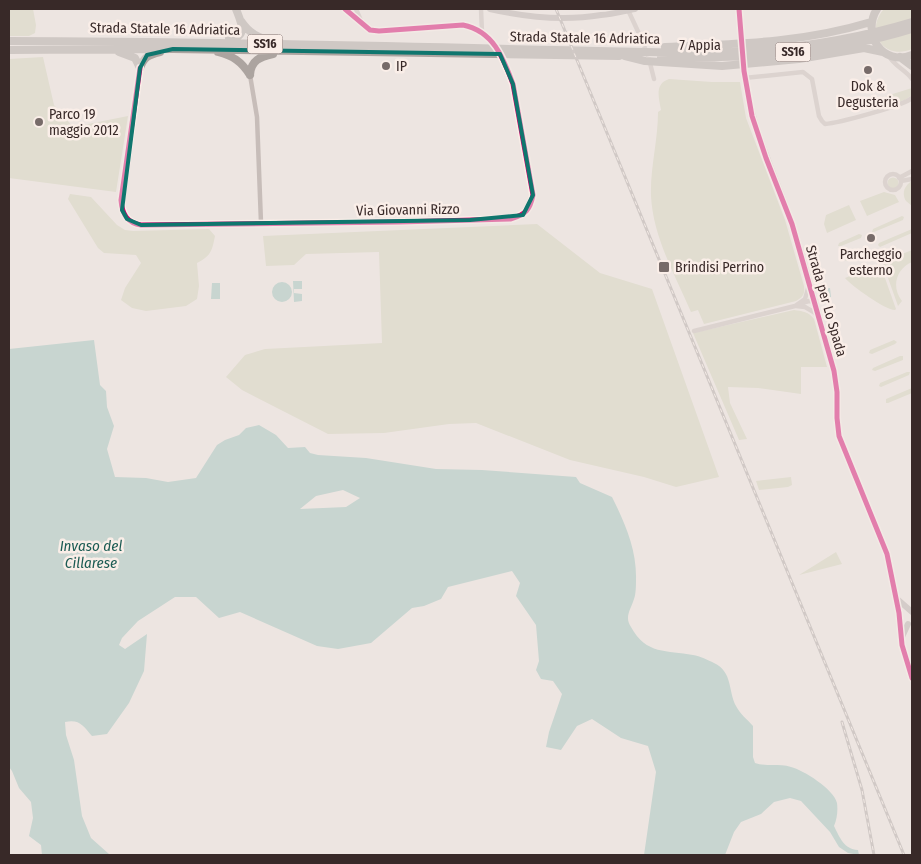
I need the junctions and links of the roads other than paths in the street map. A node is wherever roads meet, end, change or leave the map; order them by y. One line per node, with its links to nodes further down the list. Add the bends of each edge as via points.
1 (236, 9): 12 (highway)
2 (345, 9): 9 (street)
3 (356, 9): 11 (street)
4 (361, 9): 11 (street)
5 (481, 9): 16 (street)
6 (491, 9): 7 (street, via 540,16 585,17)
7 (630, 9): 17 (street)
8 (740, 9): 35 (street, Strada per Lo Spada)
9 (350, 11): 14 (street)
10 (873, 14): 25 (highway, via 873,39); 27 (highway, via 812,37)
11 (359, 16): 14 (street)
12 (239, 17): 20 (highway, via 241,35 236,39); 21 (highway, via 255,35)
13 (912, 22): 19 (highway, Strada Statale 16 Adriatica / SS16)
14 (362, 25): 16 (street, via 379,31 463,26)
15 (912, 29): 19 (highway, Strada Statale 16 Adriatica / SS16)
16 (482, 32): 41 (street, Via Giovanni Rizzo, via 495,46 513,84 532,195 531,205 524,215 470,220)
17 (642, 40)
18 (9, 41): 20 (highway, Strada Statale 16 Adriatica / SS16)
19 (836, 43): 27 (highway, Strada Statale 16 Adriatica / SS16)
20 (204, 45): 21 (highway, Strada Statale 16 Adriatica / SS16); 22 (highway, Strada Statale 16 Adriatica / SS16); 34 (highway, via 238,60)
21 (289, 48): 26 (highway, Strada Statale 16 Adriatica / SS16); 34 (highway, via 257,59 252,63)
22 (173, 49): 24 (highway, Strada Statale 16 Adriatica / SS16); 33 (highway, via 148,55)
23 (9, 50): 24 (highway, Strada Statale 16 Adriatica / SS16)
24 (100, 50): 33 (highway, via 130,55 136,58)
25 (886, 53): 27 (highway, via 864,48 818,56); 30 (highway); 37 (street)
26 (625, 54): 28 (highway, Strada Statale 16 Adriatica / SS16); 28 (highway, via 645,60 709,66)
27 (748, 54): 28 (highway, Strada Statale 16 Adriatica / SS16); 28 (highway)
28 (734, 55)
29 (912, 55): 30 (highway)
30 (900, 57): 32 (highway)
31 (650, 63): 36 (street)
32 (912, 66)
33 (140, 68): 41 (street, Via Giovanni Rizzo, via 121,200 127,219 141,226)
34 (250, 74): 41 (street, via 257,117)
35 (744, 78): 38 (street, via 803,72 812,79 820,116 825,124 895,106); 42 (street, Strada per Lo Spada, via 758,137 792,224)
36 (654, 79)
37 (912, 79)
38 (912, 98)
39 (912, 171): 40 (street, via 900,180)
40 (912, 178)
41 (260, 223)
42 (809, 286): 43 (street, Strada per Lo Spada); 44 (street)
43 (814, 302): 44 (street); 45 (street, Strada per Lo Spada)
44 (803, 305): 45 (street); 46 (street)
45 (817, 314): 47 (street, Strada per Lo Spada, via 836,382 839,436 885,548)
46 (694, 331)
47 (896, 597): 48 (street); 49 (street, Strada per Lo Spada)
48 (910, 610): 49 (street, via 903,609)
49 (899, 613): 50 (street, Strada per Lo Spada)
50 (899, 621): 51 (street); 52 (street)
51 (910, 623): 52 (street)
52 (901, 638): 53 (street)
53 (912, 678)

